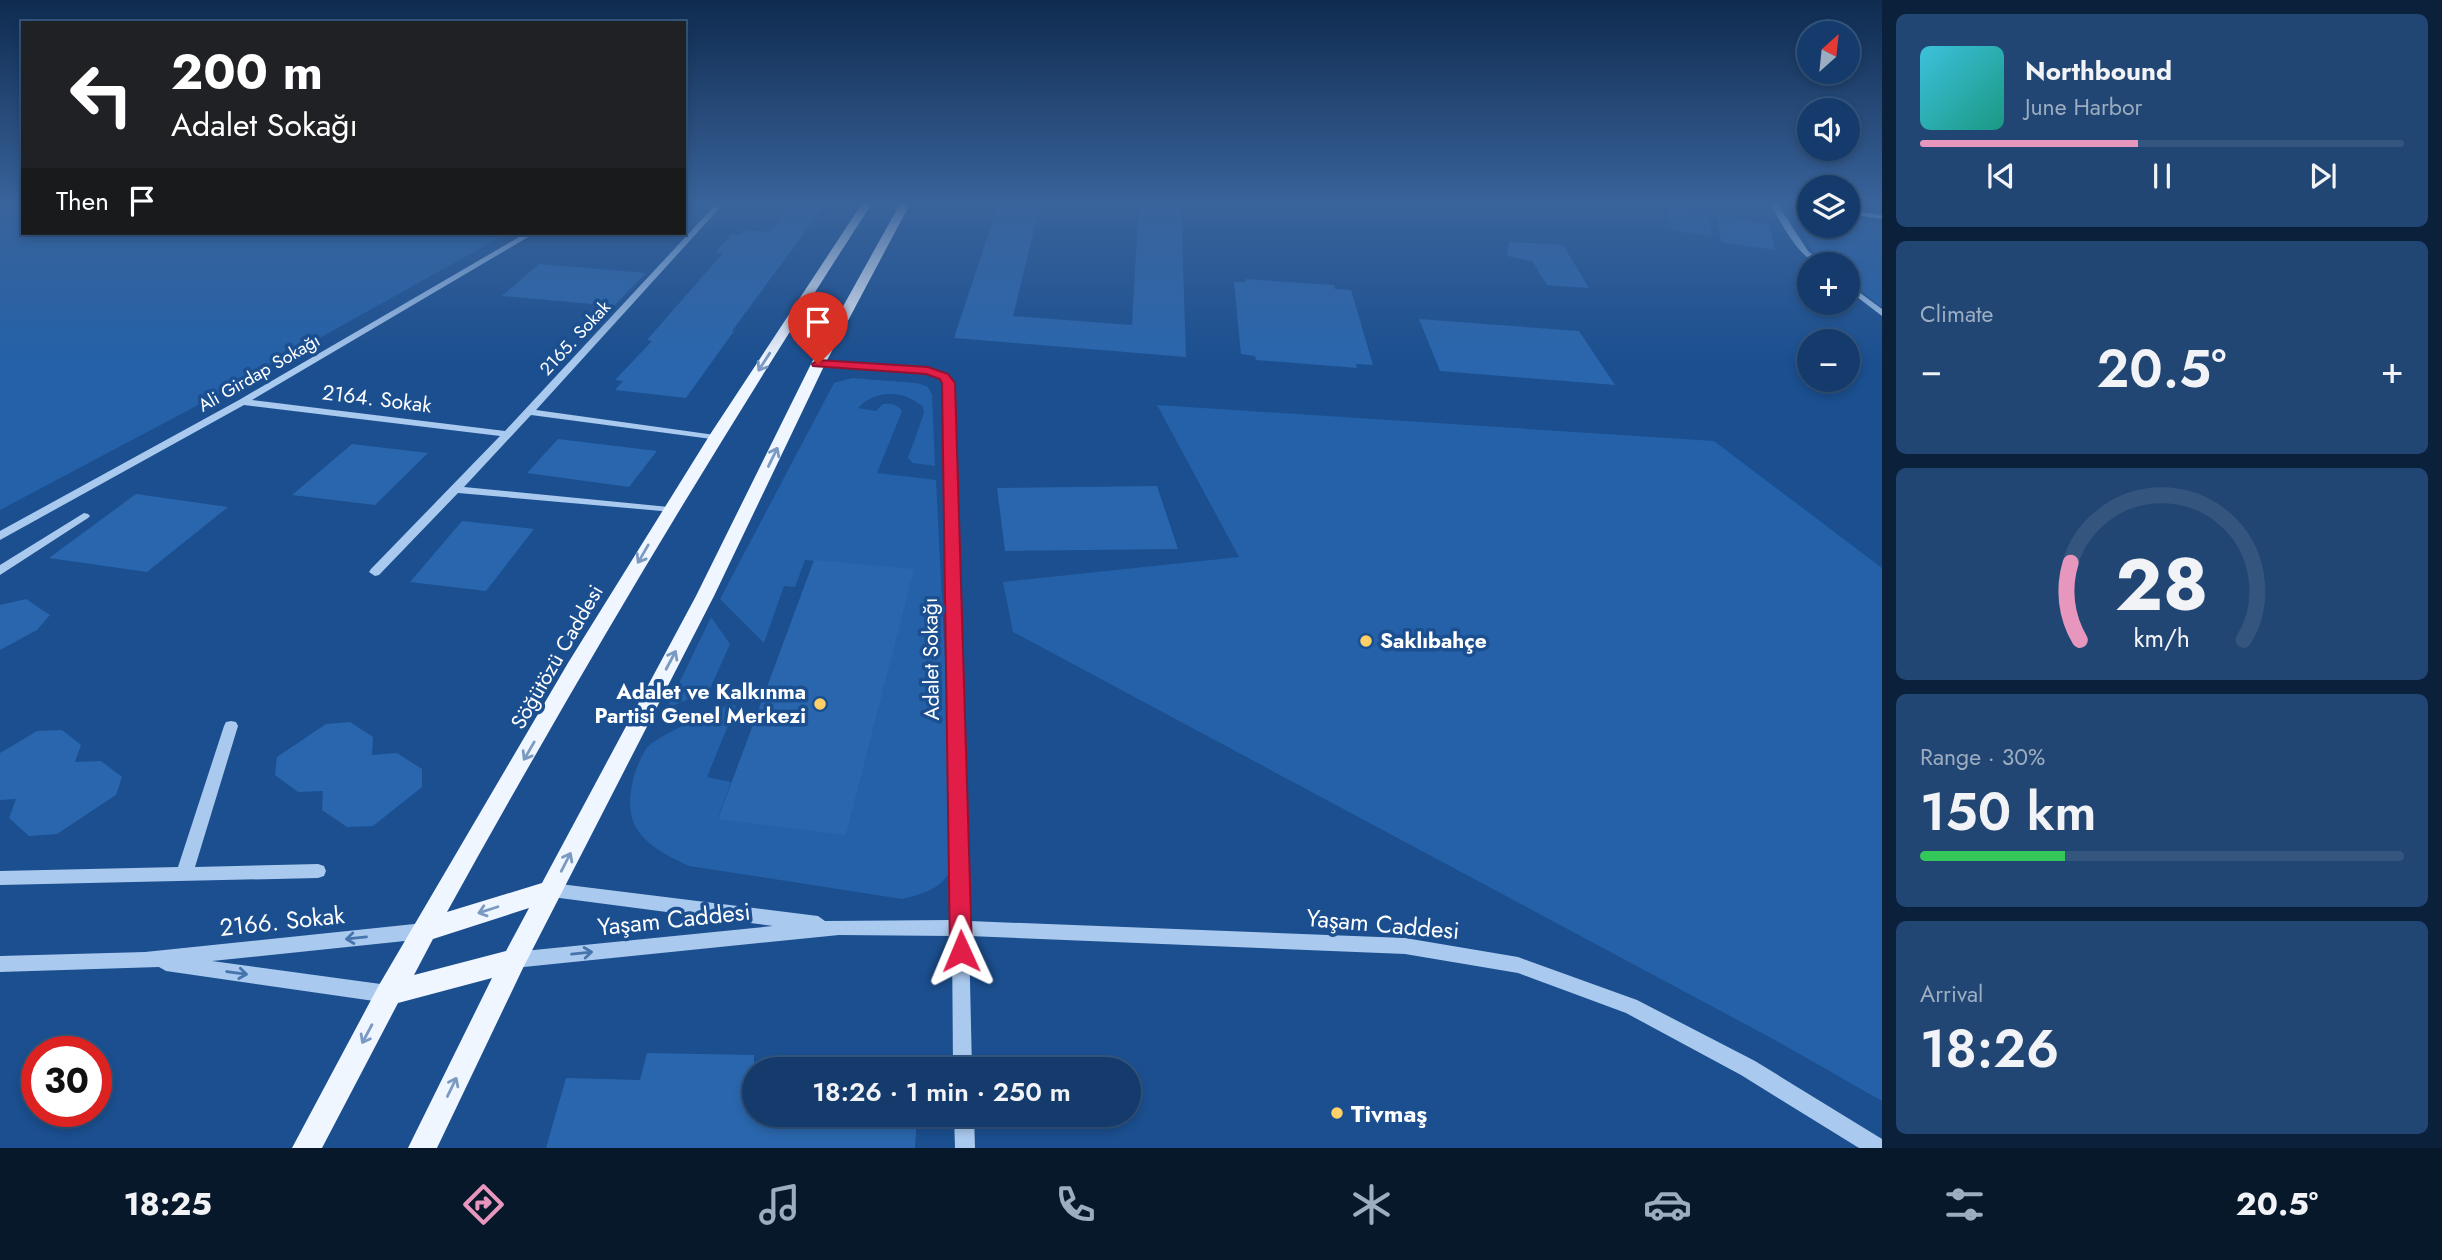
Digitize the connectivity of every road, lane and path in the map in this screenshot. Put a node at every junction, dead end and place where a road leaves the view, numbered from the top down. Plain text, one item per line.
1 (492, 256) edge
2 (673, 256) edge
3 (833, 256) edge
4 (876, 256) edge
5 (1860, 296) edge
6 (1882, 313) edge
7 (818, 364) junction
8 (242, 402) junction
9 (528, 412) junction
10 (508, 434) junction
11 (715, 438) junction
12 (455, 489) junction
13 (669, 510) junction
14 (84, 516) dead end
15 (0, 536) edge
16 (0, 571) edge
17 (375, 572) dead end
18 (231, 726) dead end
19 (318, 871) dead end
20 (184, 874) junction
21 (0, 878) edge
22 (552, 890) junction
23 (839, 927) junction
24 (960, 928) junction
25 (424, 931) junction
26 (145, 960) junction
27 (514, 960) junction
28 (0, 964) edge
29 (388, 994) junction
30 (963, 1057) edge
31 (964, 1127) edge
32 (306, 1148) edge
33 (422, 1148) edge
34 (965, 1148) edge
35 (1878, 1148) edge

1 - 8 street, Ali Girdap Sokağı
2 - 9 street, 2165. Sokak
3 -> 11 main road, Söğütözü Caddesi
4 - 7 main road
5 - 6 street
22 -> 7 main road
7 - 24 street, Adalet Sokağı
8 - 10 street, 2164. Sokak
8 - 15 street, Ali Girdap Sokağı
9 - 10 street, 2165. Sokak
9 - 11 street
10 - 12 street, 2165. Sokak
11 - 13 main road, Söğütözü Caddesi
12 - 13 street
12 - 17 street, 2165. Sokak
13 -> 25 main road, Söğütözü Caddesi
14 - 16 street
18 - 20 street
19 - 20 street
20 - 21 street
22 - 23 street, Yaşam Caddesi
22 -> 25 main road
22 - 27 main road
23 - 24 street, Yaşam Caddesi
27 -> 23 street, Yaşam Caddesi
24 - 30 street, Adalet Sokağı
24 - 35 street, Yaşam Caddesi
25 -> 26 street, 2166. Sokak
25 - 29 main road, Söğütözü Caddesi
26 - 28 street, 2166. Sokak
26 -> 29 street, 2166. Sokak
27 - 29 main road
33 -> 27 main road
29 -> 32 main road, Söğütözü Caddesi
31 - 34 street

